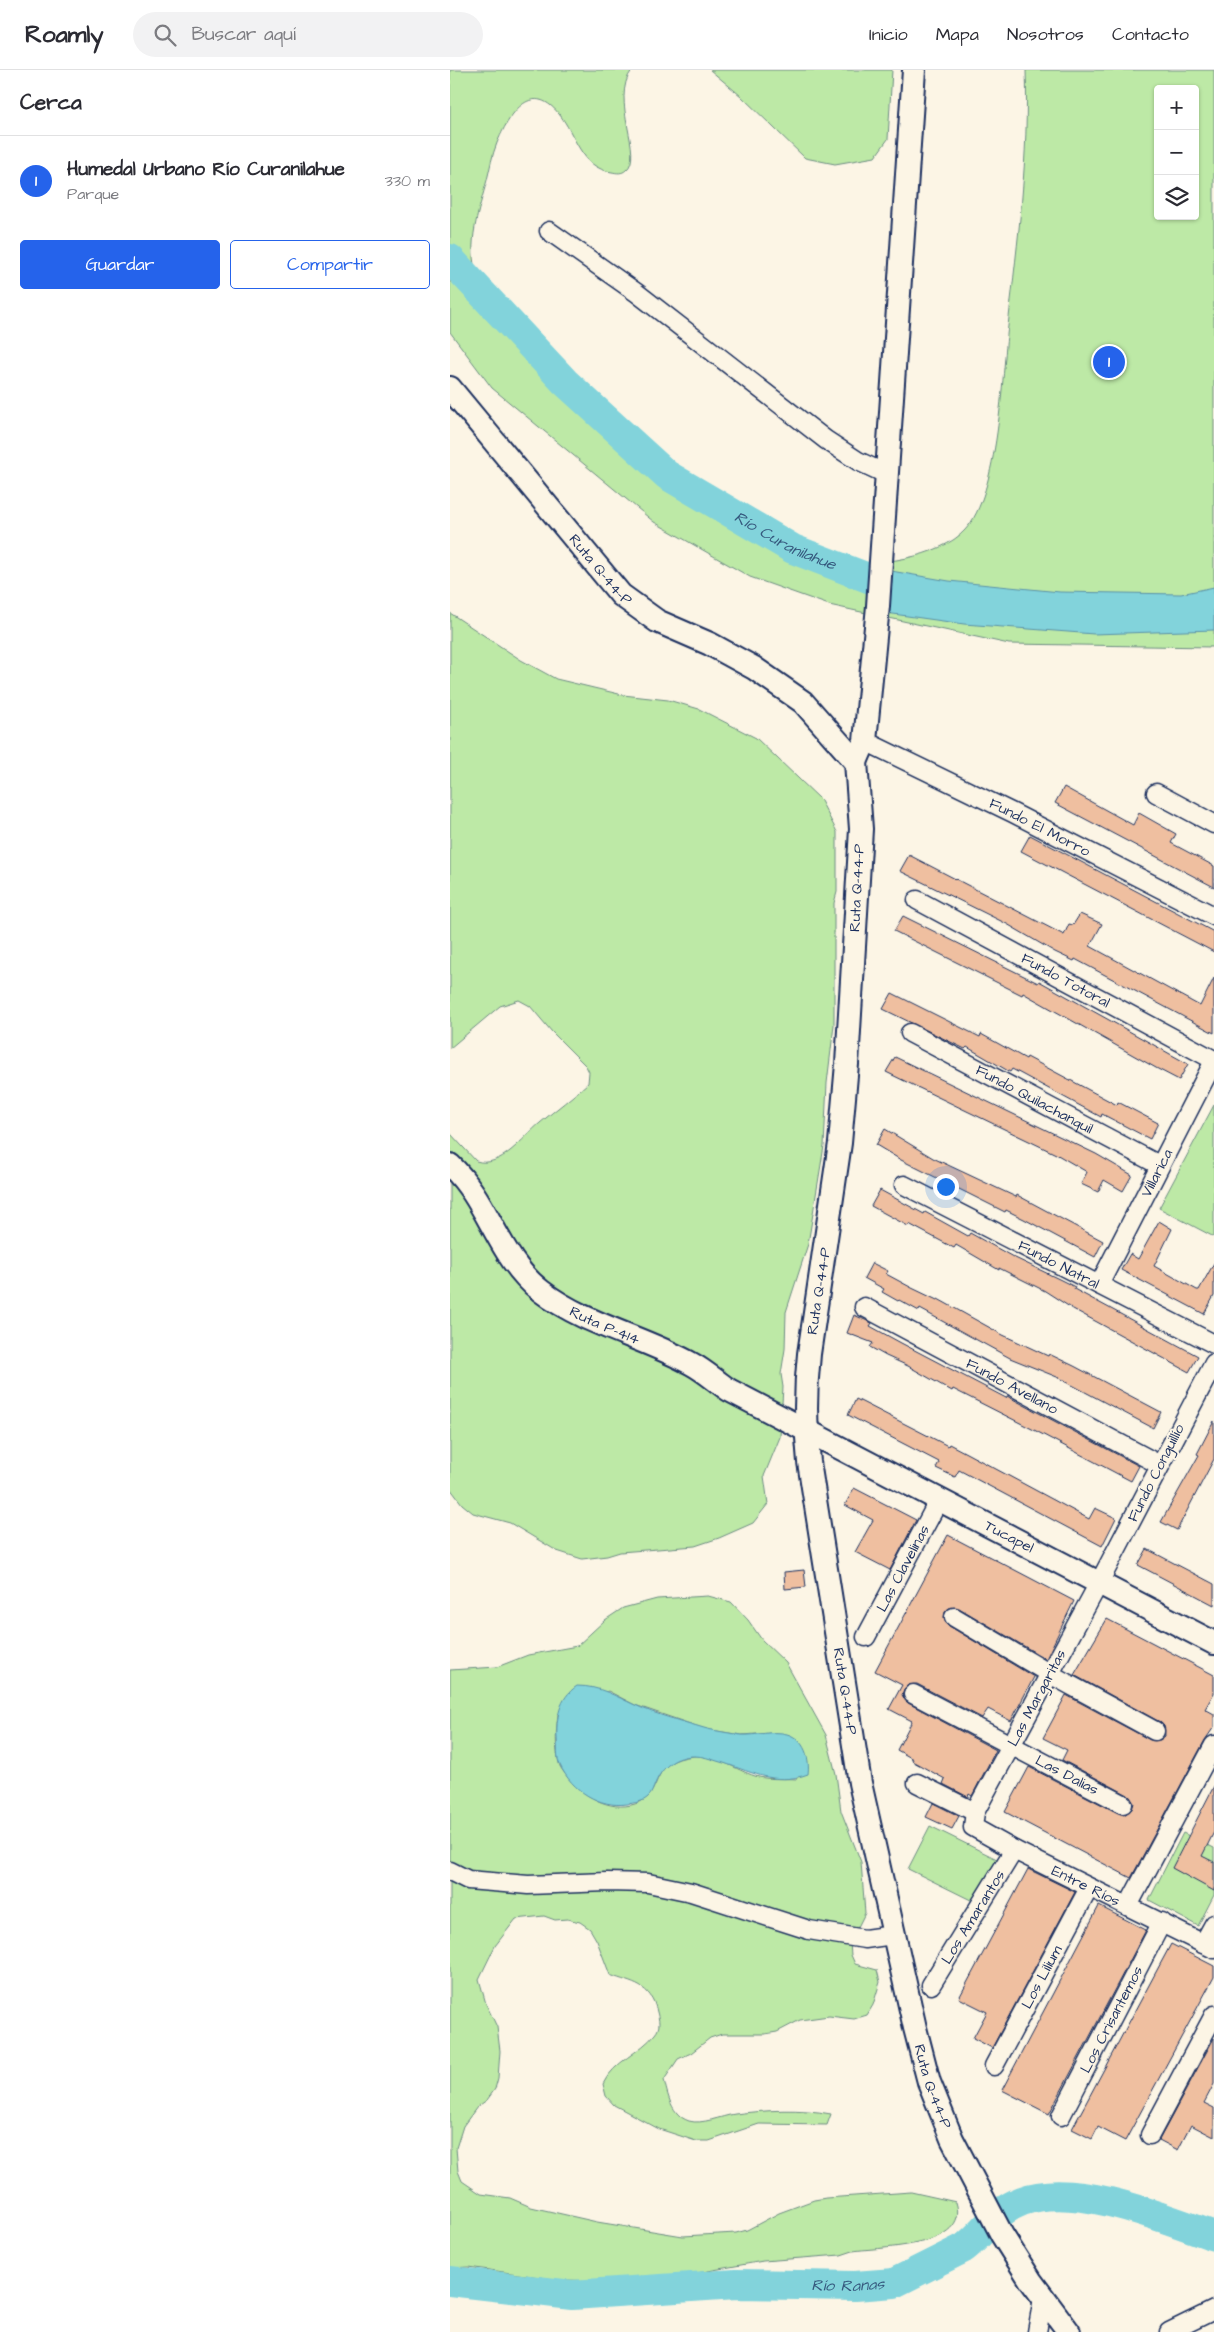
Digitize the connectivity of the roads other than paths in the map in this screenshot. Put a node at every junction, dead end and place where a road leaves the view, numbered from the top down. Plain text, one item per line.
1 (914, 70) edge
2 (549, 231) dead end
3 (450, 388) edge
4 (886, 474) junction
5 (865, 742) junction
6 (856, 762) junction
7 (1156, 793) dead end
8 (1214, 824) edge
9 (917, 900) dead end
10 (1214, 916) edge
11 (910, 1033) dead end
12 (1214, 1061) edge
13 (1159, 1164) junction
14 (450, 1166) edge
15 (904, 1185) dead end
16 (1099, 1285) junction
17 (864, 1308) dead end
18 (1214, 1344) edge
19 (1214, 1363) edge
20 (806, 1431) junction
21 (1160, 1465) junction
22 (939, 1500) junction
23 (1099, 1583) junction
24 (954, 1617) dead end
25 (866, 1636) dead end
26 (1214, 1642) edge
27 (1050, 1674) junction
28 (913, 1694) dead end
29 (1155, 1731) dead end
30 (1214, 1745) edge
31 (1011, 1746) junction
32 (917, 1782) dead end
33 (1123, 1804) dead end
34 (975, 1812) junction
35 (1014, 1850) junction
36 (450, 1871) edge
37 (1089, 1888) junction
38 (1128, 1906) junction
39 (1162, 1922) junction
40 (1214, 1924) edge
41 (893, 1935) junction
42 (1209, 1946) edge
43 (931, 1985) dead end
44 (1214, 2015) edge
45 (994, 2066) dead end
46 (1061, 2116) dead end
47 (1150, 2134) dead end
48 (1043, 2298) junction
49 (1214, 2310) edge
50 (1037, 2332) edge
51 (1069, 2332) edge
52 (1168, 2332) edge

1 - 4 street
2 - 4 street
3 - 6 street, Ruta Q-44-P
4 - 5 street
5 - 6 street
5 - 10 street, Fundo El Morro
6 - 20 street, Ruta Q-44-P
7 - 8 street
9 - 12 street, Fundo Totoral
11 - 13 street, Fundo Quilachanquil
12 - 13 street, Villarica
13 - 16 street, Villarica
14 - 20 street, Ruta P-414
15 - 16 street, Fundo Natral
16 - 18 street, Fundo Natral
17 - 21 street, Fundo Avellano
19 - 21 street, Fundo Conguillío
20 - 22 street, Tucapel
20 - 41 street, Ruta Q-44-P
21 - 23 street, Fundo Conguillío
22 - 23 street, Tucapel
22 - 25 street, Las Clavelinas
23 - 26 street, Tucapel
23 - 27 street, Las Margaritas
24 - 27 street
27 - 29 street
27 - 31 street, Las Margaritas
28 - 31 street, Las Dalias
30 - 38 street
31 - 33 street, Las Dalias
31 - 34 street, Las Margaritas
32 - 34 street
34 - 35 street, Entre Ríos
35 - 37 street, Entre Ríos
35 - 43 street, Los Amarantos
36 - 41 street
37 - 38 street, Entre Ríos
37 - 45 street, Los Lilium
38 - 39 street, Entre Ríos
39 - 42 street, Entre Ríos
39 - 46 street, Los Crisantemos
40 - 42 street
41 - 48 street, Ruta Q-44-P
44 - 47 street
48 - 50 street
48 - 51 street, Ruta Q-44-P
49 - 52 street

